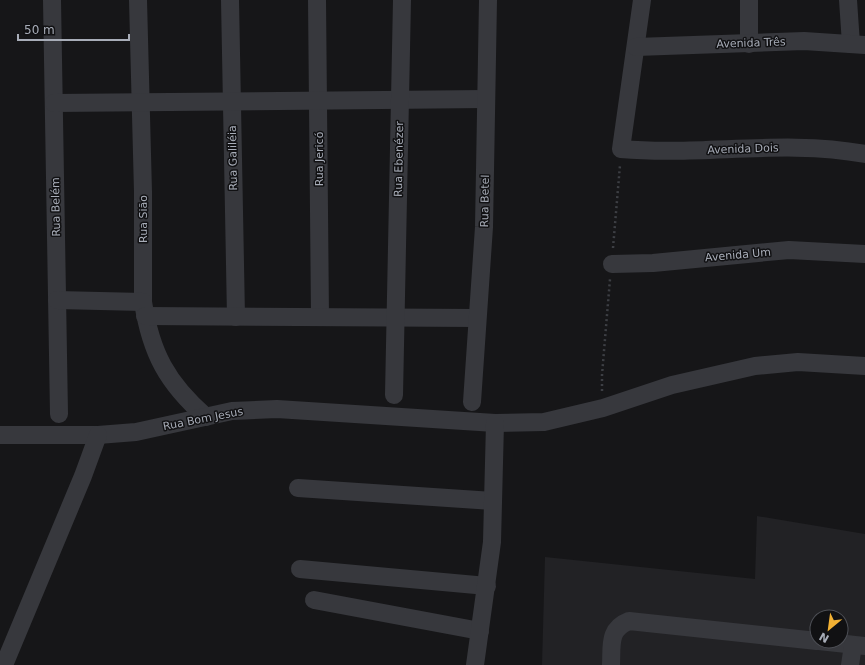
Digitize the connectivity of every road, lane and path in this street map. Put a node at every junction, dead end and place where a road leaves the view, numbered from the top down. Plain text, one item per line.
1 (52, 0) edge
2 (138, 0) edge
3 (230, 0) edge
4 (318, 0) edge
5 (402, 0) edge
6 (488, 0) edge
7 (642, 0) edge
8 (749, 0) edge
9 (848, 0) edge
10 (749, 44) junction
11 (858, 45) edge
12 (636, 47) junction
13 (486, 99) junction
14 (400, 100) junction
15 (318, 101) junction
16 (232, 102) junction
17 (54, 103) junction
18 (140, 103) junction
19 (865, 154) edge
20 (865, 254) edge
21 (612, 264) dead end
22 (57, 300) junction
23 (144, 309) junction
24 (236, 317) junction
25 (320, 317) junction
26 (396, 318) junction
27 (477, 318) junction
28 (864, 364) edge
29 (394, 395) dead end
30 (472, 402) dead end
31 (59, 414) dead end
32 (206, 417) junction
33 (495, 423) junction
34 (0, 435) edge
35 (98, 435) junction
36 (298, 488) dead end
37 (493, 501) junction
38 (300, 568) dead end
39 (487, 586) junction
40 (314, 600) dead end
41 (480, 630) junction
42 (809, 640) edge
43 (849, 644) edge
44 (859, 645) edge
45 (4, 665) edge
46 (475, 665) edge
47 (611, 665) edge
48 (850, 665) edge

1 - 17 street, Rua Belém
2 - 18 street, Rua Sião
3 - 16 street, Rua Galiléia
4 - 15 street, Rua Jericó
5 - 14 street, Rua Ebenézer
6 - 13 street, Rua Betel
7 - 12 street
8 - 10 street
9 - 11 street
10 - 11 street, Avenida Três
10 - 12 street, Avenida Três
12 - 19 street, Avenida Dois
13 - 14 street
13 - 27 street, Rua Betel
14 - 15 street
14 - 26 street, Rua Ebenézer
15 - 16 street
15 - 25 street, Rua Jericó
16 - 18 street
16 - 24 street, Rua Galiléia
17 - 18 street
17 - 22 street, Rua Belém
18 - 23 street, Rua Sião
20 - 21 street, Avenida Um
22 - 23 street
22 - 31 street, Rua Belém
23 - 24 street
23 - 32 street, Rua Sião
24 - 25 street
25 - 26 street
26 - 27 street
26 - 29 street, Rua Ebenézer
27 - 30 street, Rua Betel
28 - 33 street, Rua Bom Jesus
32 - 33 street, Rua Bom Jesus
32 - 35 street, Rua Bom Jesus
33 - 37 street
34 - 35 street, Rua Bom Jesus
35 - 45 street
36 - 37 street
37 - 39 street
38 - 39 street
39 - 41 street
40 - 41 street
41 - 46 street
42 - 47 street
43 - 44 street
44 - 48 street

